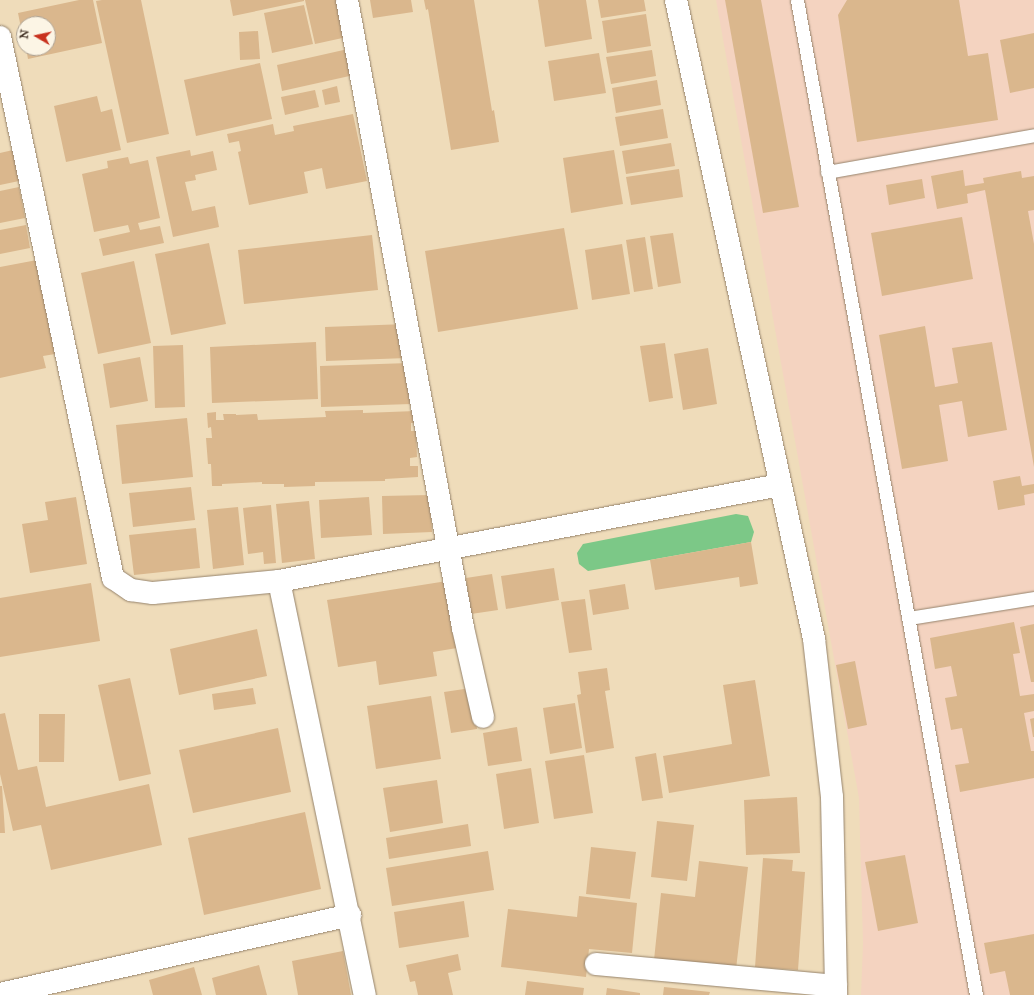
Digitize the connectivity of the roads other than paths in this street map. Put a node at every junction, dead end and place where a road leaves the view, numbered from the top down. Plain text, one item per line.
1 (347, 0) edge
2 (676, 0) edge
3 (797, 0) edge
4 (0, 37) edge
5 (1034, 135) edge
6 (827, 172) junction
7 (780, 485) junction
8 (449, 548) junction
9 (279, 581) junction
10 (1034, 598) edge
11 (908, 618) junction
12 (483, 717) dead end
13 (350, 916) junction
14 (596, 964) dead end
15 (836, 990) edge
16 (0, 994) edge
17 (365, 995) edge
18 (976, 995) edge

1 - 8 street
2 - 7 street
3 - 6 lane
4 - 9 street
5 - 6 lane
6 - 11 lane
7 - 8 street
7 - 15 street
8 - 9 street
8 - 12 street
9 - 13 street
10 - 11 lane
11 - 18 lane
13 - 16 street
13 - 17 street
14 - 15 street

